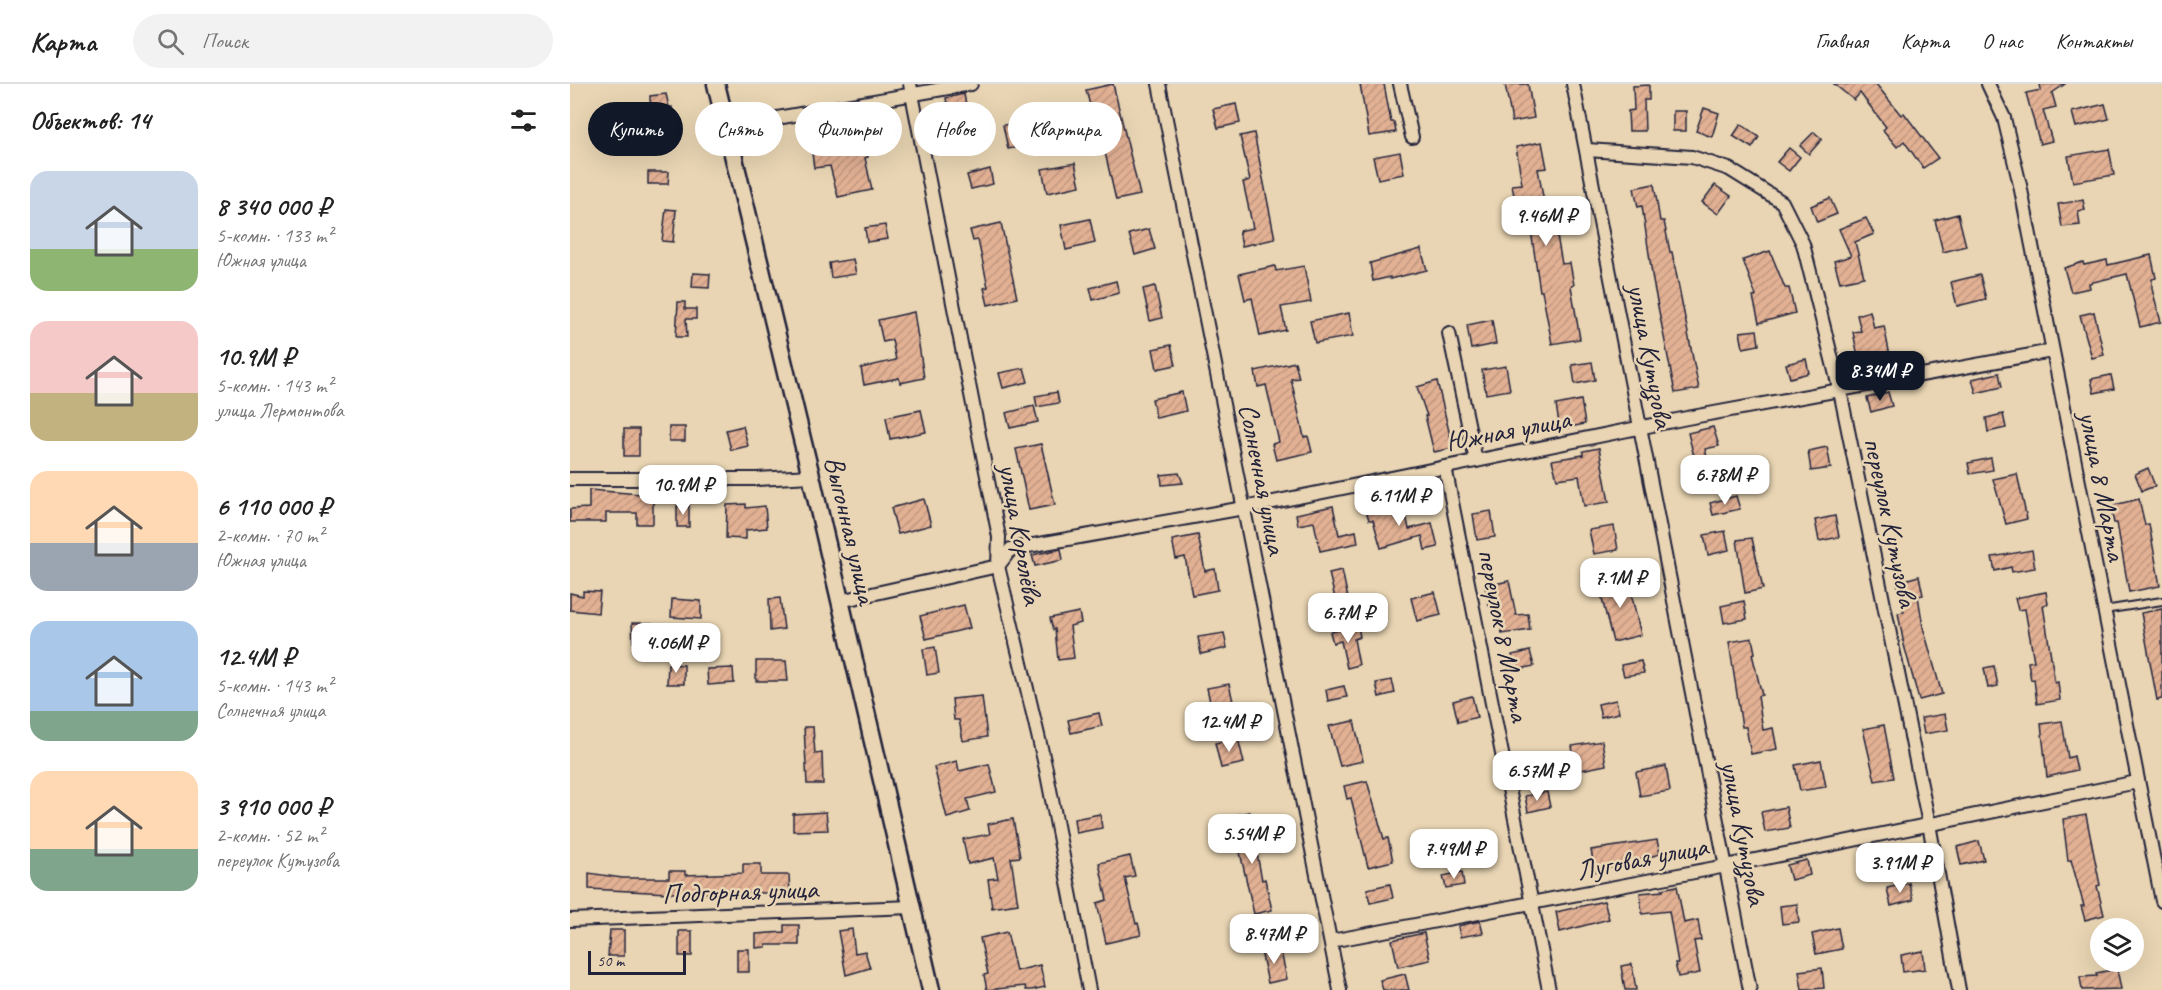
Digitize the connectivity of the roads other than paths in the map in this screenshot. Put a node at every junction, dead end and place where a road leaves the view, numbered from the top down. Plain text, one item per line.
1 (716, 84) edge
2 (971, 84) edge
3 (1159, 84) edge
4 (1401, 84) edge
5 (1573, 84) edge
6 (1988, 84) edge
7 (911, 89) edge
8 (720, 102) edge
9 (783, 115) edge
10 (1412, 136) dead end
11 (1587, 150) junction
12 (733, 156) edge
13 (1449, 333) dead end
14 (2052, 351) junction
15 (1840, 391) junction
16 (1641, 428) junction
17 (1476, 461) junction
18 (1445, 467) junction
19 (811, 476) junction
20 (570, 479) edge
21 (1244, 508) junction
22 (998, 566) junction
23 (840, 601) junction
24 (2162, 601) edge
25 (2104, 610) junction
26 (2137, 782) junction
27 (1929, 824) junction
28 (1726, 866) junction
29 (2162, 901) edge
30 (1533, 903) junction
31 (912, 907) junction
32 (570, 920) edge
33 (1331, 941) junction
34 (931, 990) edge
35 (1089, 990) edge
36 (1340, 990) edge
37 (1549, 990) edge
38 (1750, 990) edge
39 (1959, 990) edge

1 - 8 street, Выгонная улица
2 - 7 street
3 - 21 street, Солнечная улица
4 - 10 street
5 - 11 street, улица Кутузова
6 - 14 street, улица 8 Марта
7 - 9 street
7 - 22 street, улица Королёва
11 - 15 street, переулок Кутузова
11 - 16 street, улица Кутузова
12 - 19 street, Выгонная улица
13 - 17 street
14 - 15 street, Южная улица
14 - 25 street, улица 8 Марта
15 - 16 street, Южная улица
15 - 27 street, переулок Кутузова
16 - 17 street, Южная улица
16 - 28 street, улица Кутузова
17 - 18 street, Южная улица
18 - 21 street, Южная улица
18 - 30 street, переулок 8 Марта
19 - 20 street
19 - 23 street, Выгонная улица
21 - 22 street, Южная улица
21 - 33 street, Солнечная улица
22 - 23 street, Южная улица
22 - 35 street, улица Королёва
23 - 31 street, Выгонная улица
24 - 25 lane
25 - 26 street, улица 8 Марта
26 - 27 street, Луговая улица
26 - 29 street, улица 8 Марта
27 - 28 street, Луговая улица
27 - 39 street, переулок Кутузова
28 - 30 street, Луговая улица
28 - 38 street, улица Кутузова
30 - 33 street, Луговая улица
30 - 37 street, переулок 8 Марта
31 - 32 street, Подгорная улица
31 - 34 street, Выгонная улица
33 - 36 street, Солнечная улица

